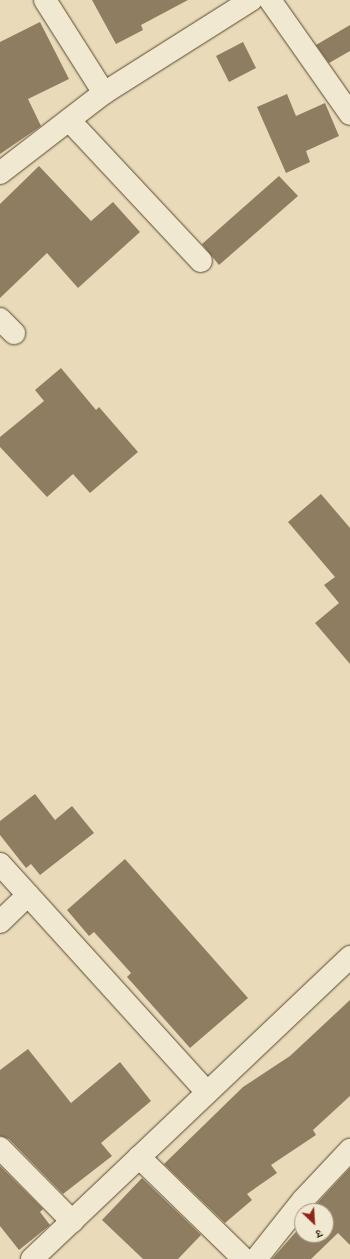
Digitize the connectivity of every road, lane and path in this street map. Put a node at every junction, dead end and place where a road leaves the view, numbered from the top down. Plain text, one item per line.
1 (45, 0) edge
2 (251, 0) edge
3 (270, 0) edge
4 (104, 93) junction
5 (350, 114) edge
6 (69, 120) junction
7 (0, 173) edge
8 (201, 261) dead end
9 (0, 864) edge
10 (28, 895) junction
11 (0, 922) edge
12 (350, 957) edge
13 (207, 1092) junction
14 (0, 1148) edge
15 (350, 1150) edge
16 (139, 1157) junction
17 (72, 1221) junction
18 (38, 1257) edge
19 (244, 1259) edge
20 (256, 1259) edge

1 - 4 street
2 - 4 street
3 - 5 street
4 - 6 street
6 - 7 street
6 - 8 street
9 - 10 street
10 - 11 street
10 - 13 street
12 - 13 street
13 - 16 street
14 - 17 street
15 - 20 street
16 - 17 street
16 - 19 street
17 - 18 street

